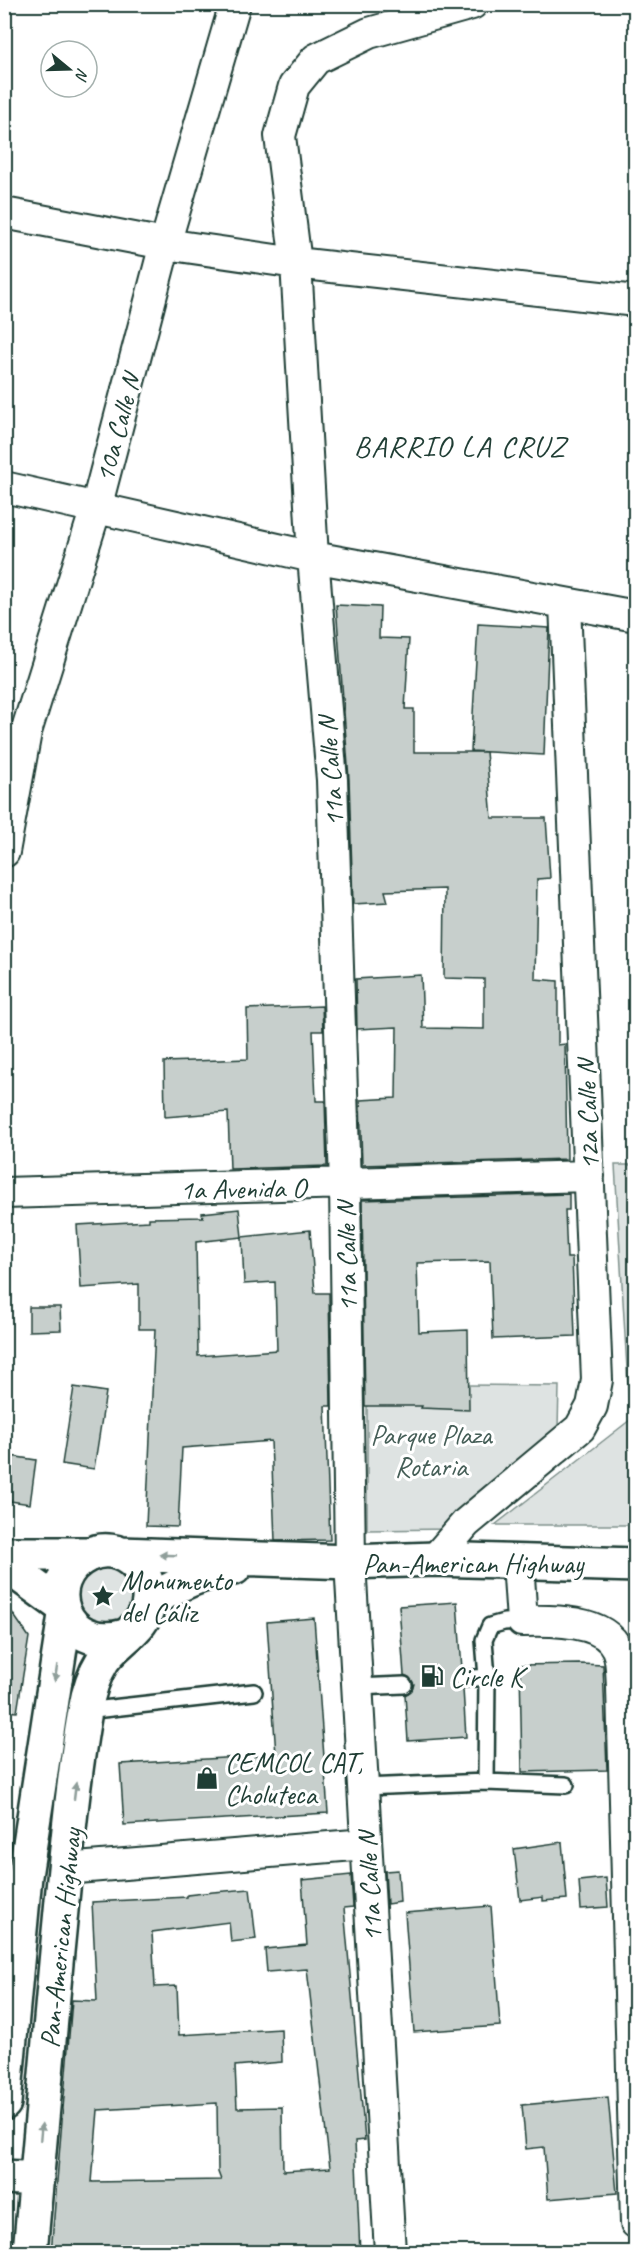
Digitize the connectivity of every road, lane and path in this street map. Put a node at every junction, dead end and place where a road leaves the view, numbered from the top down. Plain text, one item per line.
1 (236, 4) edge
2 (472, 4) edge
3 (4, 213) edge
4 (165, 244) junction
5 (296, 263) junction
6 (636, 301) edge
7 (4, 486) edge
8 (96, 508) junction
9 (313, 557) junction
10 (565, 603) junction
11 (636, 616) edge
12 (15, 732) edge
13 (4, 852) edge
14 (589, 1176) junction
15 (345, 1185) junction
16 (4, 1193) edge
17 (4, 1554) edge
18 (106, 1554) junction
19 (435, 1559) junction
20 (310, 1560) junction
21 (350, 1562) junction
22 (518, 1562) junction
23 (4, 1564) edge
24 (636, 1565) edge
25 (149, 1602) junction
26 (64, 1610) junction
27 (522, 1621) junction
28 (125, 1636) junction
29 (487, 1677) junction
30 (462, 1679) dead end
31 (404, 1684) dead end
32 (357, 1688) junction
33 (254, 1692) dead end
34 (85, 1711) junction
35 (486, 1782) junction
36 (566, 1785) dead end
37 (363, 1787) junction
38 (366, 1844) junction
39 (65, 1869) junction
40 (15, 1877) edge
41 (10, 1970) edge
42 (4, 2103) edge
43 (4, 2177) edge
44 (37, 2179) junction
45 (636, 2223) edge
46 (30, 2253) edge
47 (390, 2253) edge

1 - 4 street, 10a Calle N
2 - 5 street, 11a Calle N
3 - 4 street
4 - 5 street
4 - 8 street, 10a Calle N
5 - 6 street
5 - 9 street, 11a Calle N
7 - 8 street
8 - 9 street
8 - 12 street, 10a Calle N
9 - 10 street
9 - 15 street, 11a Calle N
10 - 11 street
10 - 14 street, 12a Calle N
12 - 13 street, 10a Calle N
14 - 15 street, 1a Avenida O
14 - 19 street, 12a Calle N
15 - 16 street, 1a Avenida O
15 - 21 street, 11a Calle N
17 - 18 main road, Pan-American Highway
20 -> 18 main road, Pan-American Highway
18 - 25 main road
18 - 26 main road
19 - 21 main road, Pan-American Highway
19 - 22 main road, Pan-American Highway
20 - 21 main road, Pan-American Highway
20 - 25 main road, Pan-American Highway
21 - 32 street, 11a Calle N
22 - 24 main road, Pan-American Highway
22 - 27 street
23 - 26 main road
25 - 28 main road
26 - 28 main road
26 -> 40 main road, Pan-American Highway
27 - 29 lane
27 - 45 street
28 - 34 main road, Pan-American Highway
29 - 30 lane
29 - 35 lane
31 - 32 lane
32 - 37 street, 11a Calle N
33 - 34 lane
39 -> 34 main road, Pan-American Highway
35 - 36 lane
35 - 37 lane
37 - 38 street, 11a Calle N
38 - 39 street
38 - 47 street, 11a Calle N
44 -> 39 main road, Pan-American Highway
40 - 41 main road, Pan-American Highway
41 - 42 main road, Pan-American Highway
43 - 44 main road
44 - 46 main road, Pan-American Highway

